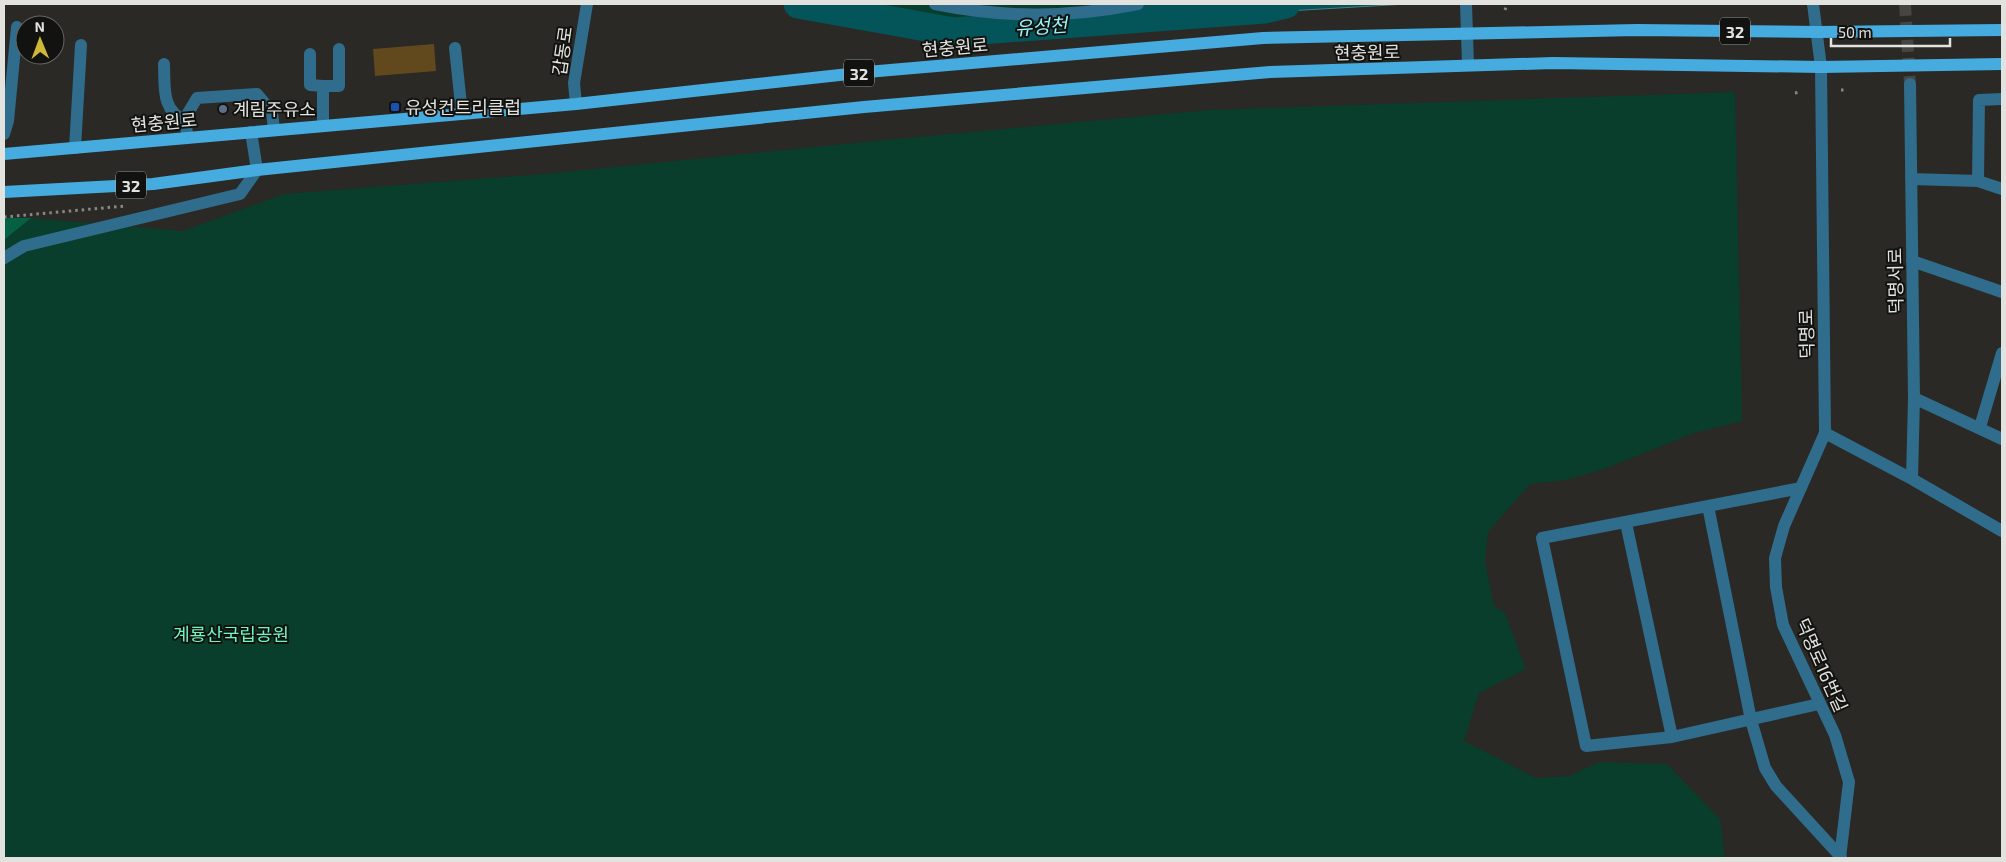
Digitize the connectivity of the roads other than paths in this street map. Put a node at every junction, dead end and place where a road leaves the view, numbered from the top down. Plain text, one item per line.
1 (586, 4) edge
2 (935, 4) edge
3 (1138, 4) edge
4 (1466, 4) edge
5 (1813, 4) edge
6 (2002, 30) edge
7 (1468, 32) junction
8 (1818, 32) junction
9 (81, 45) dead end
10 (15, 48) edge
11 (455, 48) dead end
12 (339, 49) dead end
13 (310, 54) dead end
14 (164, 64) dead end
15 (2002, 64) edge
16 (1468, 65) junction
17 (1821, 67) junction
18 (1910, 84) tunnel mouth
19 (323, 86) junction
20 (2002, 99) edge
21 (576, 104) junction
22 (462, 114) junction
23 (186, 122) junction
24 (323, 126) junction
25 (274, 130) junction
26 (251, 132) junction
27 (4, 134) edge
28 (187, 138) junction
29 (75, 148) junction
30 (4, 154) edge
31 (257, 170) junction
32 (1911, 179) junction
33 (1978, 181) junction
34 (2002, 189) edge
35 (4, 192) edge
36 (4, 258) edge
37 (1912, 261) junction
38 (2002, 292) edge
39 (2002, 353) edge
40 (1914, 398) junction
41 (1980, 427) junction
42 (1825, 433) junction
43 (2002, 439) edge
44 (1912, 479) junction
45 (1801, 488) junction
46 (1708, 506) junction
47 (1626, 523) junction
48 (2002, 531) edge
49 (1819, 704) junction
50 (1751, 720) junction
51 (1672, 737) junction
52 (1840, 858) edge

1 - 21 street, 갑동로
2 - 3 street
4 - 7 street
5 - 8 street, 덕명로
6 - 8 main road, 현충원로 / 32
7 - 8 main road, 현충원로 / 32
7 - 16 street
7 - 21 main road, 현충원로 / 32
8 - 17 street, 덕명로
9 - 29 street
10 - 27 street
11 - 22 street
12 - 19 street
13 - 19 street
14 - 23 street
15 - 17 main road, 현충원로 / 32
16 - 17 main road, 현충원로 / 32
16 - 31 main road, 현충원로 / 32
17 - 42 street, 덕명로
18 - 32 street, 덕명서로
19 - 24 street
20 - 33 street
21 - 22 main road, 현충원로 / 32
22 - 24 main road, 현충원로 / 32
23 - 25 street
23 - 28 street
24 - 25 main road, 현충원로 / 32
25 - 26 main road, 현충원로 / 32
26 - 28 main road, 현충원로 / 32
26 - 31 street
28 - 29 main road, 현충원로 / 32
29 - 30 main road, 현충원로 / 32
31 - 35 main road, 현충원로 / 32
31 - 36 street
32 - 33 street
32 - 37 street, 덕명서로
33 - 34 street
37 - 38 street
37 - 40 street, 덕명서로
39 - 41 street
40 - 41 street
40 - 44 street, 덕명서로
41 - 43 street
42 - 44 street
42 - 45 street, 덕명로16번길
44 - 48 street
45 - 46 street
45 - 49 street, 덕명로16번길
46 - 47 street
46 - 50 street
47 - 51 street
47 - 51 street
49 - 50 street
49 - 52 street, 덕명로16번길
50 - 51 street
50 - 52 street

